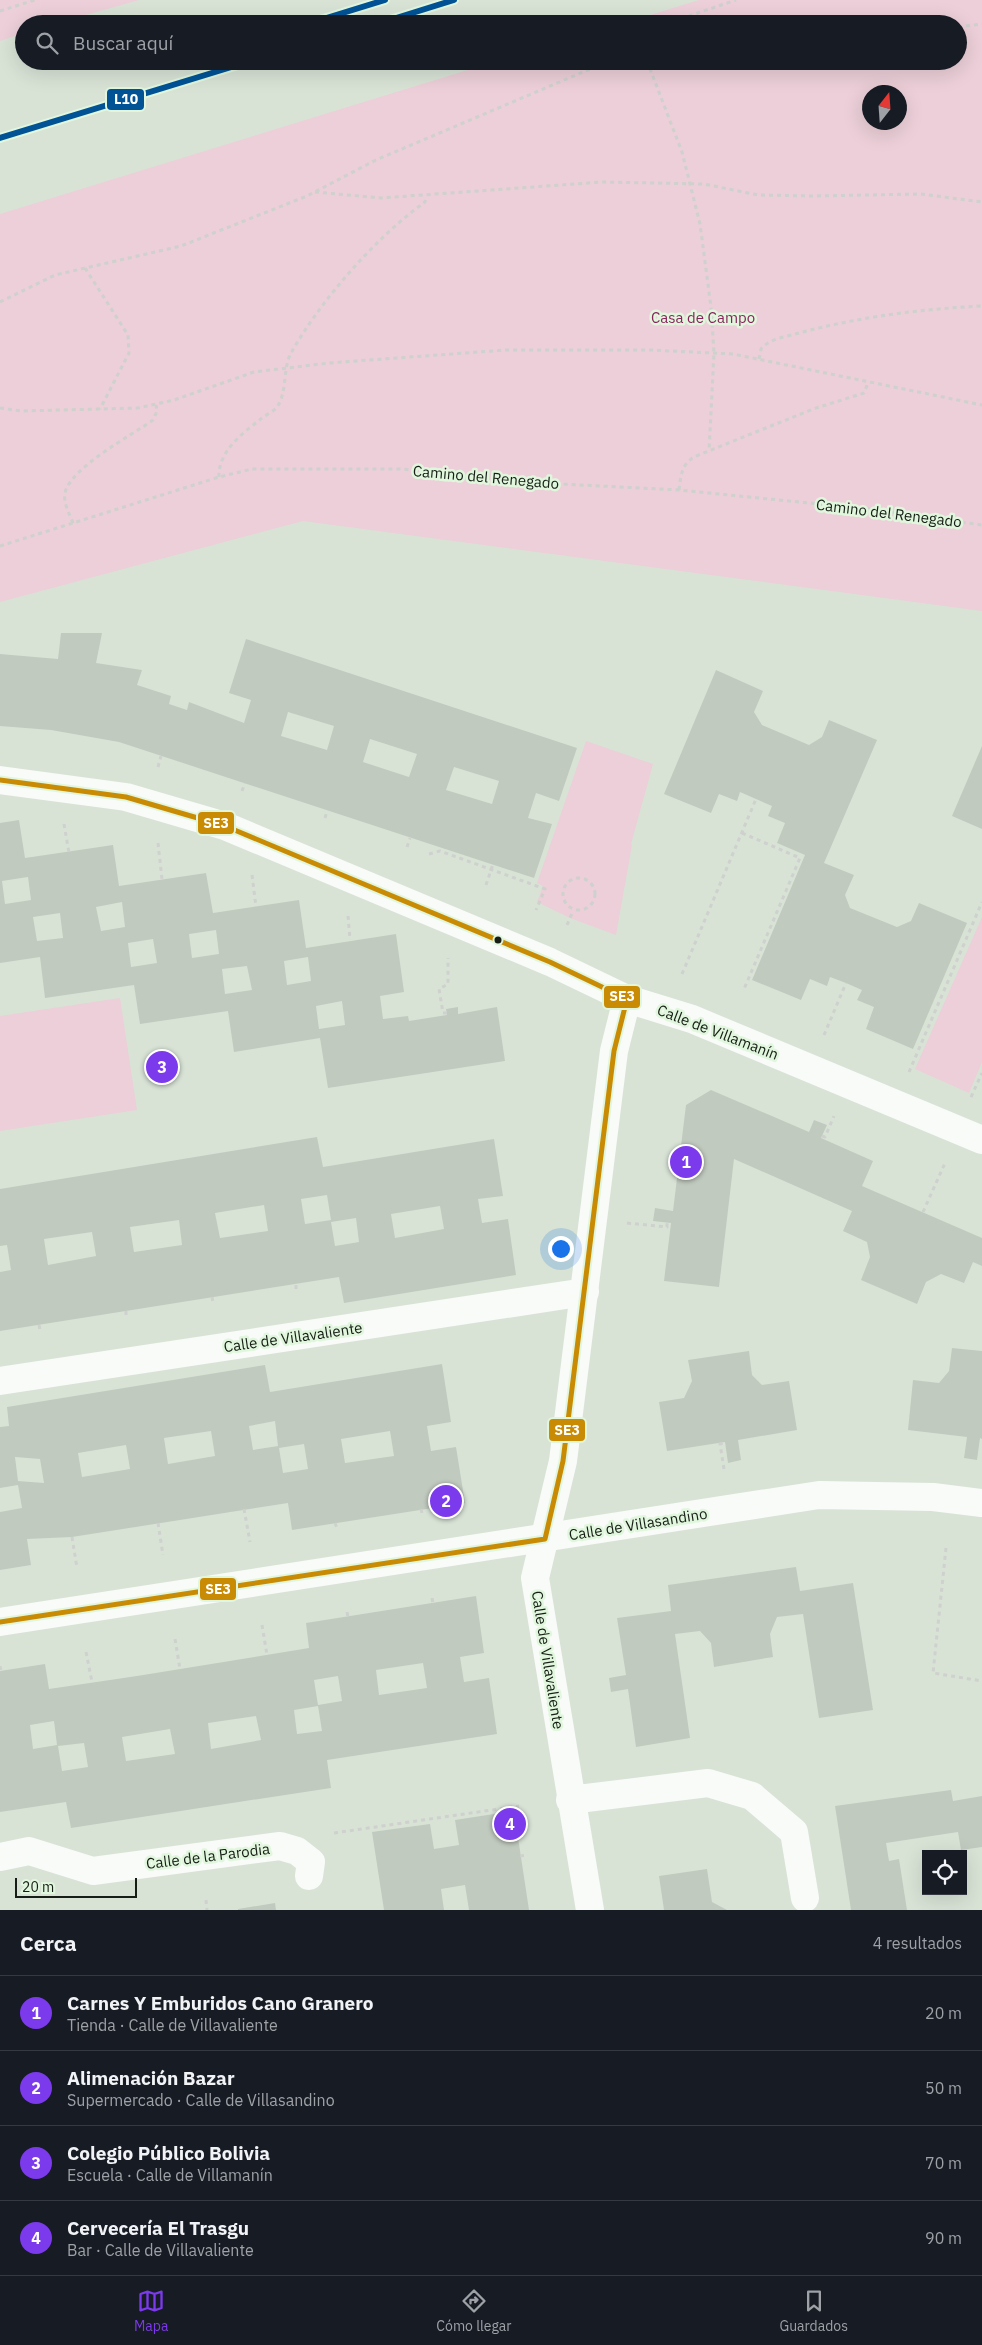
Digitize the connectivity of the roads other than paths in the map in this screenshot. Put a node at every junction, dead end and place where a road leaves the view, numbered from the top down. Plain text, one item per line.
1 (0, 780) edge
2 (627, 999) junction
3 (982, 1140) edge
4 (585, 1292) junction
5 (0, 1381) edge
6 (982, 1503) edge
7 (545, 1539) junction
8 (0, 1622) edge
9 (570, 1800) junction
10 (0, 1857) edge
11 (309, 1876) dead end
12 (804, 1898) dead end
13 (590, 1910) edge

1 - 2 street, Calle de Villamanín
2 - 3 street, Calle de Villamanín
2 - 4 street, Calle de Villavaliente
4 - 5 street, Calle de Villavaliente
4 - 7 street, Calle de Villavaliente
6 - 7 street, Calle de Villasandino
7 - 8 street, Calle de Villasandino
7 - 9 street, Calle de Villavaliente
9 - 12 street
9 - 13 street, Calle de Villavaliente
10 - 11 street, Calle de la Parodia

